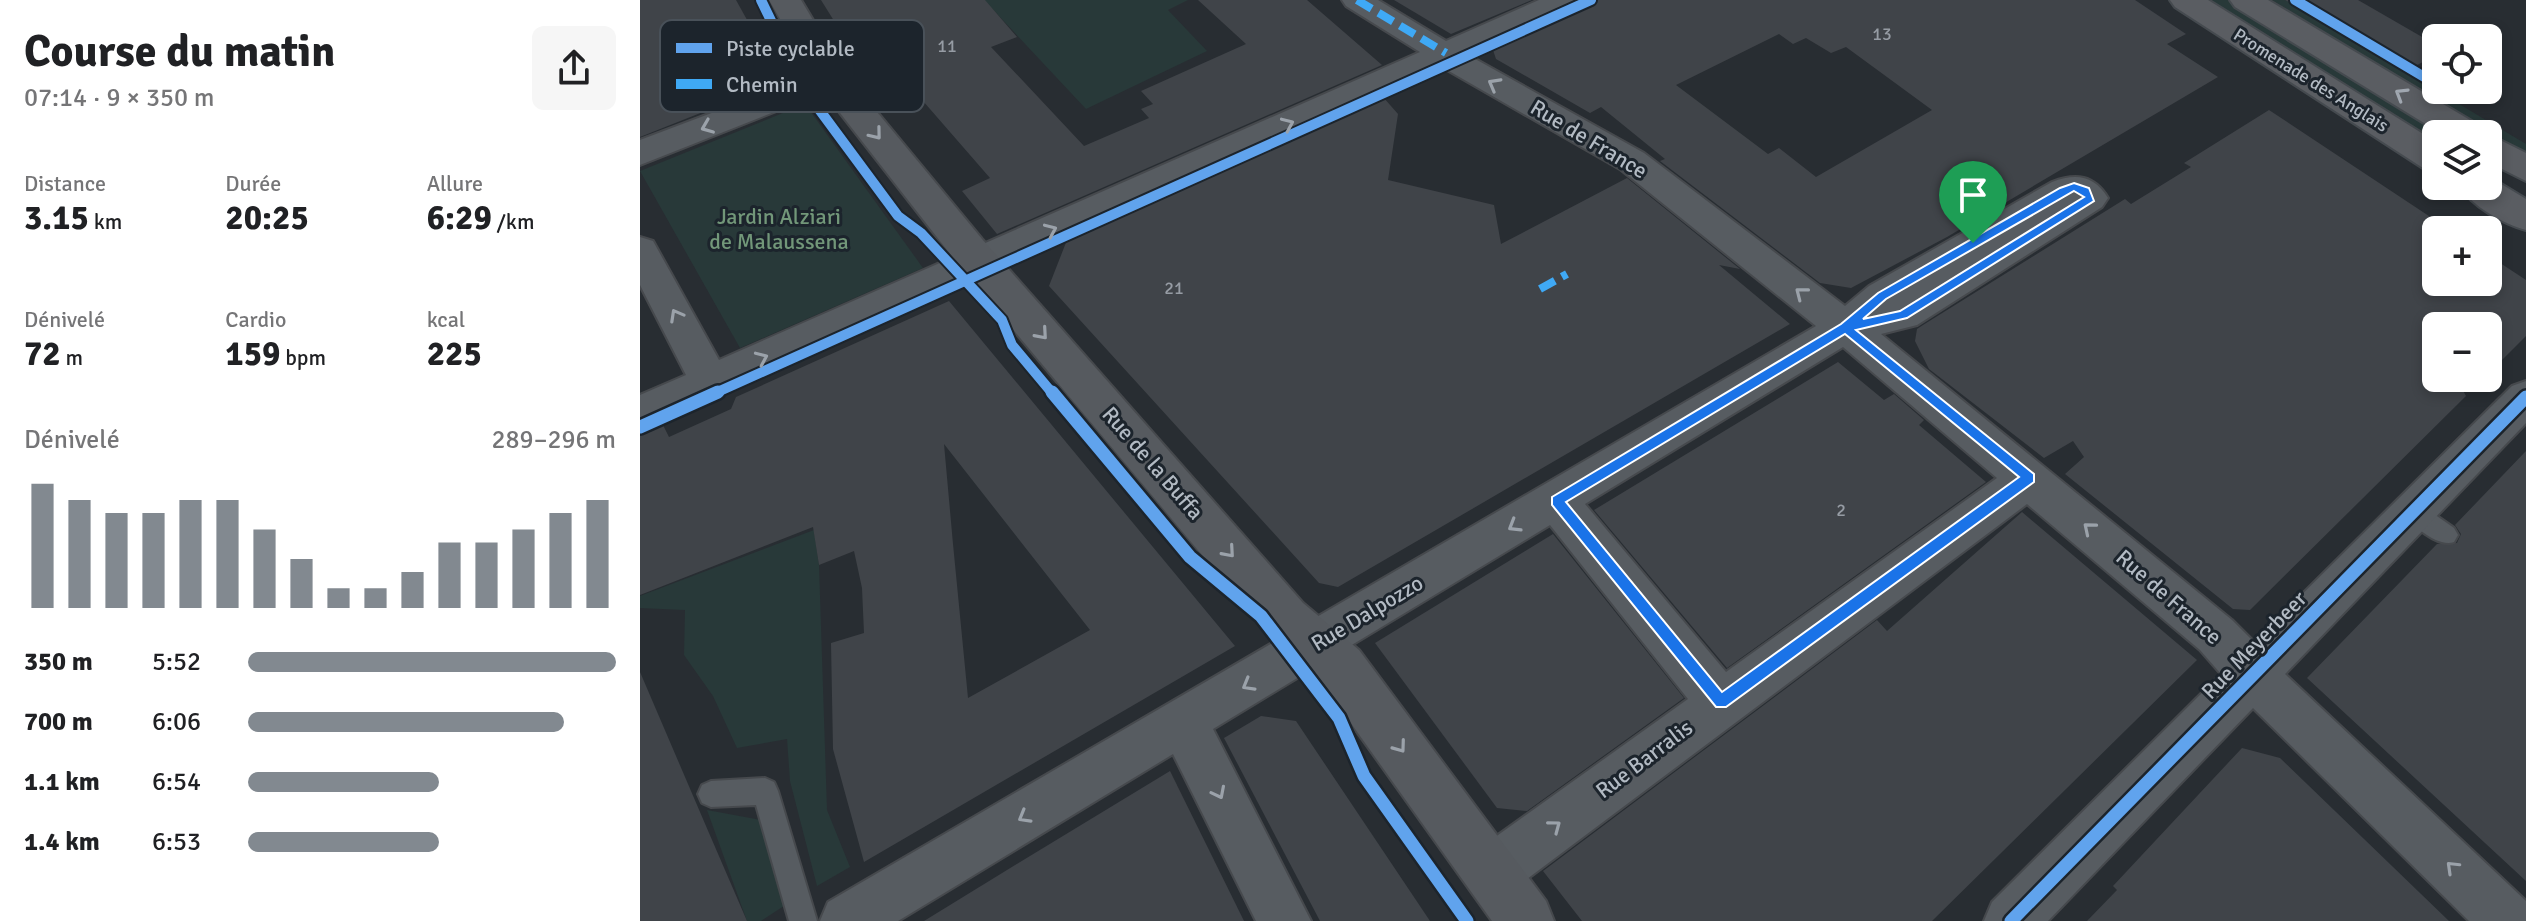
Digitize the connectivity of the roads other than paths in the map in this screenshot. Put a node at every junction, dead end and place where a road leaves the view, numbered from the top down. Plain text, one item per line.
1 (785, 0) edge
2 (1357, 0) edge
3 (1564, 0) edge
4 (2186, 0) edge
5 (2246, 0) edge
6 (797, 20) edge
7 (1446, 53) junction
8 (744, 112) edge
9 (859, 112) edge
10 (2445, 120) edge
11 (2422, 150) edge
12 (640, 153) edge
13 (2502, 154) edge
14 (2526, 169) edge
15 (2500, 200) edge
16 (2526, 217) edge
17 (640, 250) edge
18 (980, 262) junction
19 (1845, 327) junction
20 (710, 382) junction
21 (2526, 397) edge
22 (640, 413) edge
23 (2029, 478) junction
24 (1557, 501) junction
25 (1314, 643) junction
26 (2251, 673) junction
27 (1721, 702) junction
28 (1184, 723) junction
29 (711, 794) dead end
30 (1492, 872) junction
31 (803, 921) edge
32 (847, 921) edge
33 (1284, 921) edge
34 (1526, 921) edge
35 (2011, 921) edge
36 (2508, 921) edge

1 - 6 street, Rue de la Buffa
2 - 7 street, Rue de France
3 - 7 street
4 - 11 main road, Promenade des Anglais
10 -> 5 main road, Promenade des Anglais
18 -> 7 street
19 -> 7 street, Rue de France
8 -> 12 street
9 -> 18 street, Rue de la Buffa
13 - 14 main road
15 - 16 main road
20 -> 17 street
20 -> 18 street
18 -> 25 street, Rue de la Buffa
19 - 19 street
19 - 23 street, Rue de France
19 - 24 street, Rue Dalpozzo
20 - 22 street
21 - 26 street, Rue Meyerbeer
26 -> 23 street, Rue de France
23 - 27 street, Rue Barralis
24 -> 25 street, Rue Dalpozzo
24 - 27 street
25 -> 28 street, Rue Dalpozzo
25 -> 30 street, Rue de la Buffa
26 - 35 street, Rue Meyerbeer
36 -> 26 street, Rue de France
30 -> 27 street, Rue Barralis
28 -> 32 street, Rue Dalpozzo
28 -> 33 street
29 - 31 lane
30 - 34 street, Rue de la Buffa

